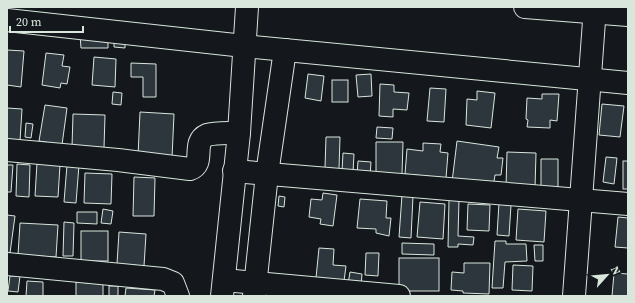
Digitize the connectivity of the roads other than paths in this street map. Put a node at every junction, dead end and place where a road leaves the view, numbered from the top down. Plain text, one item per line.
1 (247, 7) edge
2 (525, 7) edge
3 (595, 10) edge
4 (628, 15) edge
5 (7, 20) edge
6 (244, 46) junction
7 (285, 50) junction
8 (589, 79) junction
9 (628, 83) edge
10 (239, 133) junction
11 (7, 150) edge
12 (234, 171) junction
13 (267, 174) junction
14 (581, 201) junction
15 (628, 204) edge
16 (7, 264) edge
17 (223, 288) edge
18 (254, 290) edge
19 (178, 296) edge
20 (399, 296) edge
21 (574, 296) edge

1 - 6 street
2 - 3 street
3 - 4 street
3 - 8 street
5 - 6 street
6 - 7 street
6 - 10 street
7 - 8 street
7 - 13 street
8 - 9 street
8 - 14 street
10 - 11 street
10 - 12 street
12 - 13 street
12 - 17 street
13 - 14 street
13 - 18 street
14 - 15 street
14 - 21 street
16 - 19 street
17 - 18 street
18 - 20 street

